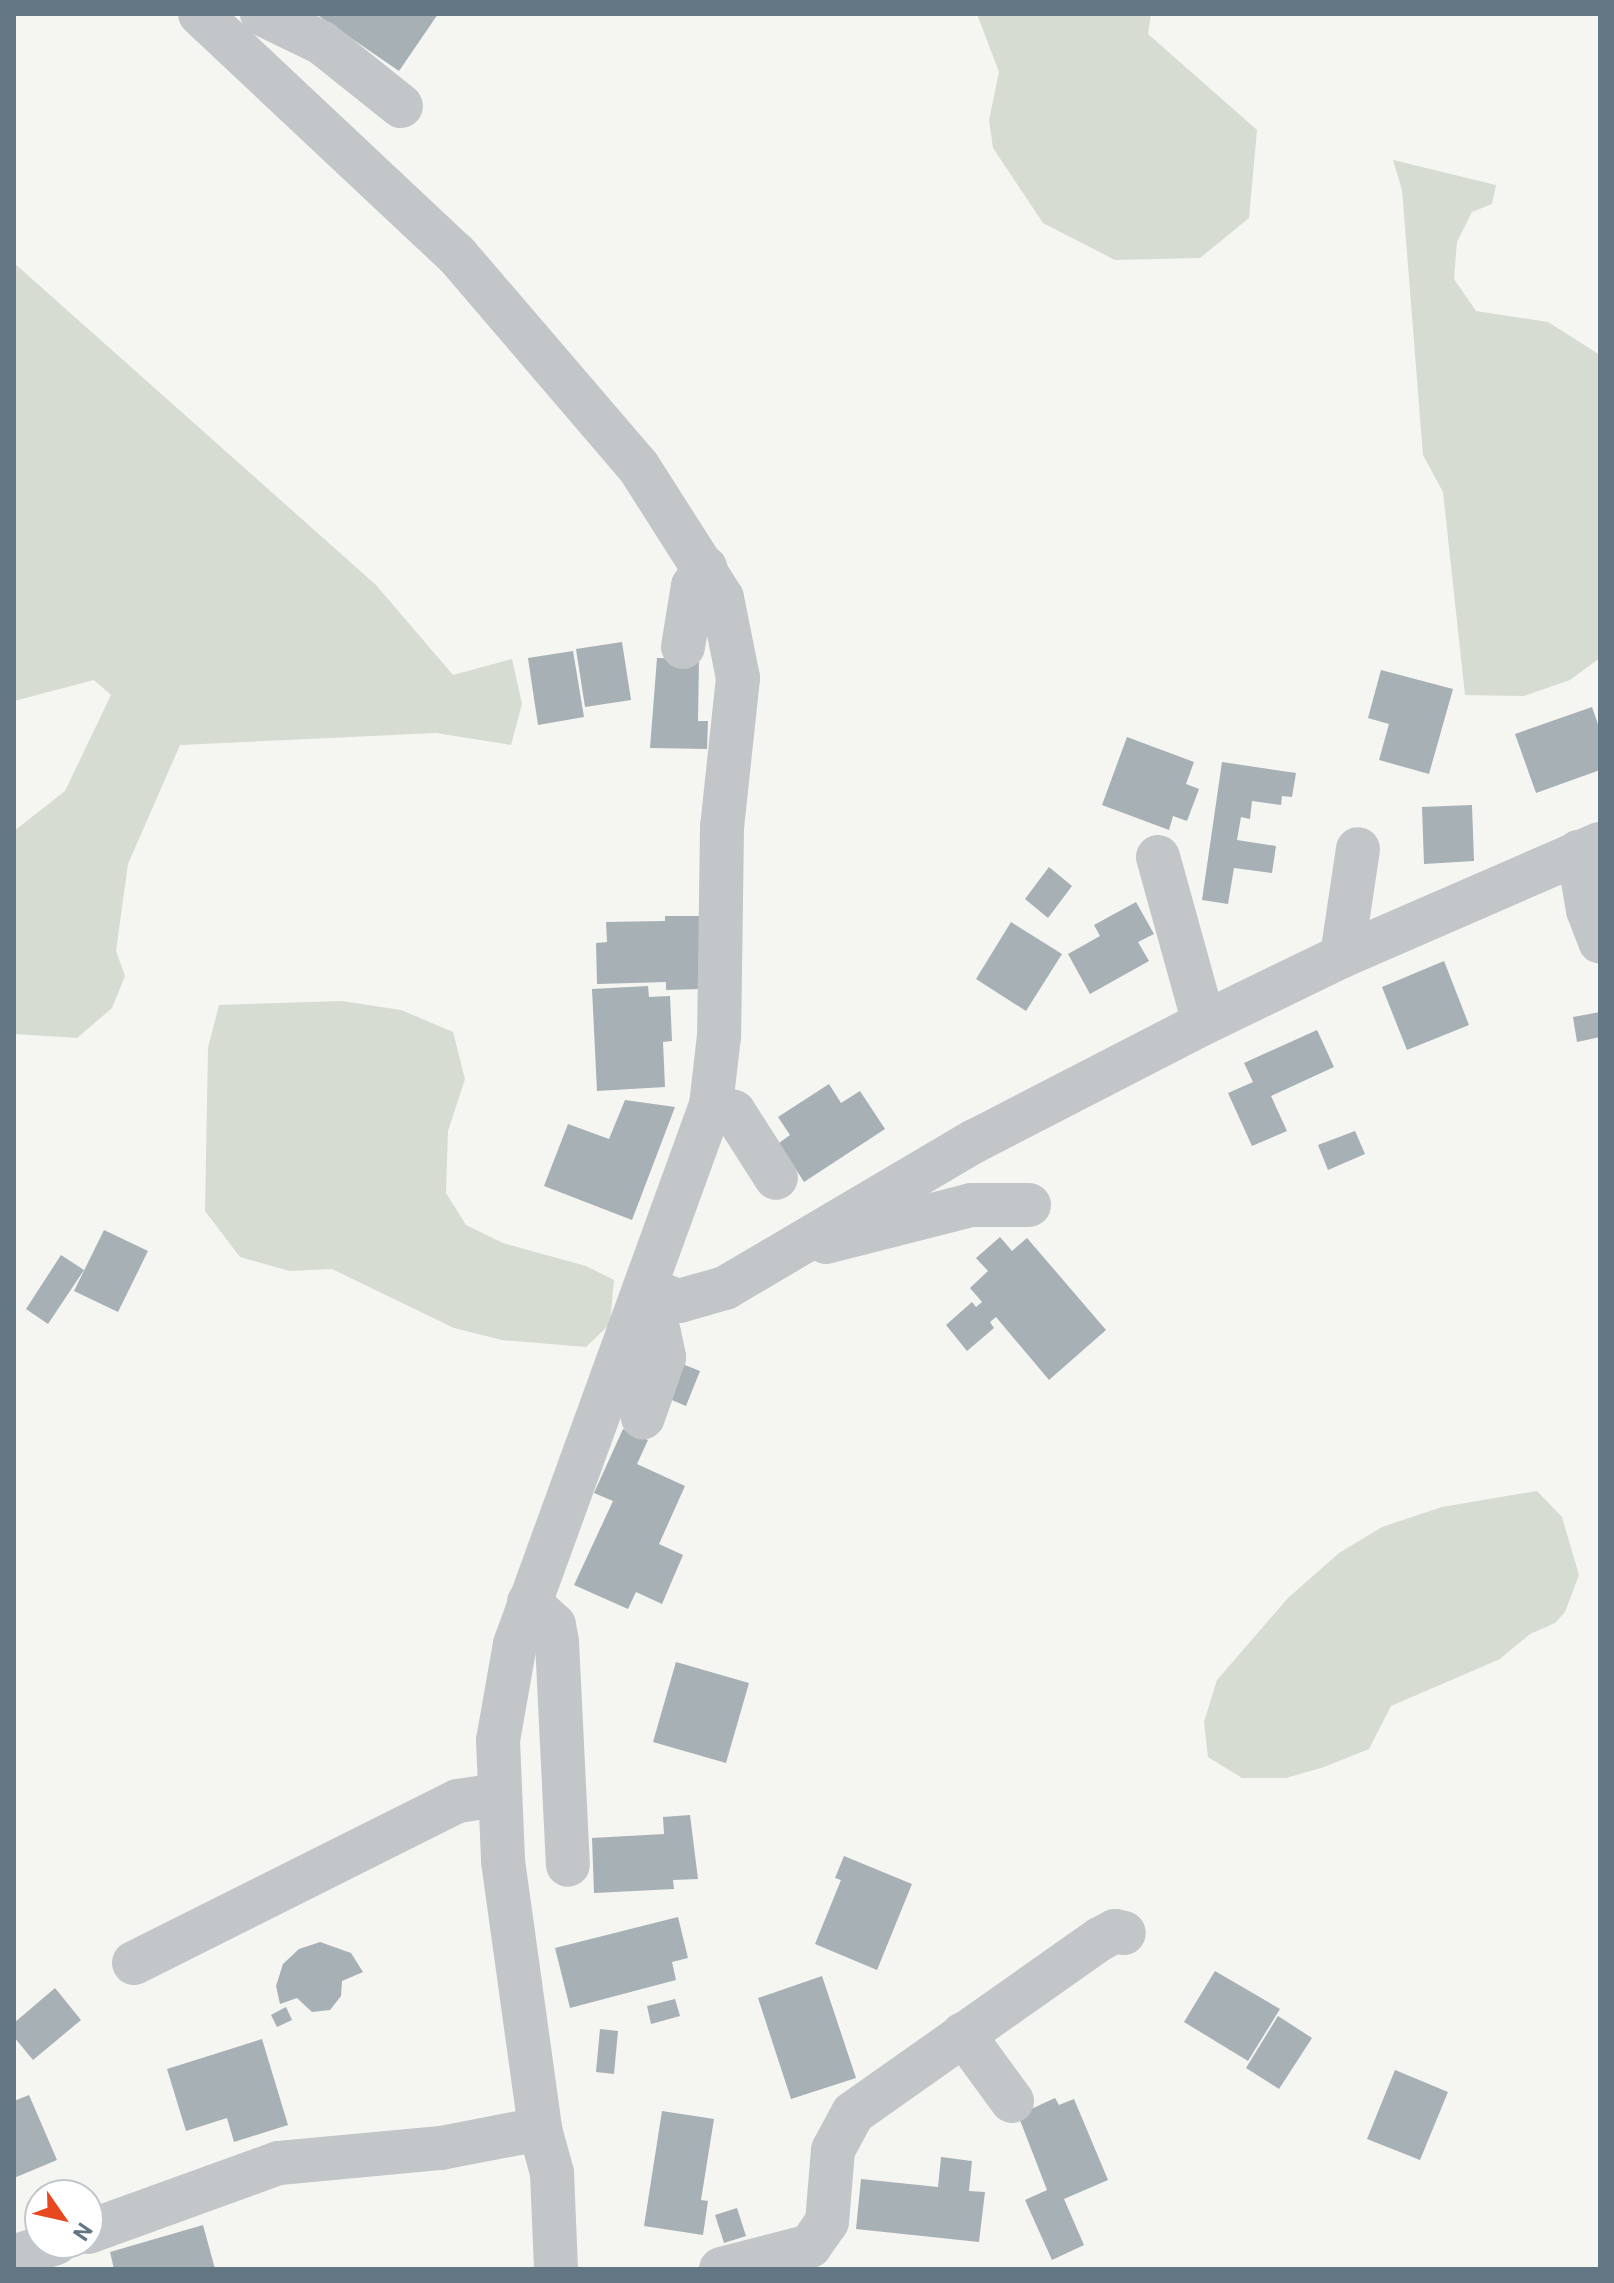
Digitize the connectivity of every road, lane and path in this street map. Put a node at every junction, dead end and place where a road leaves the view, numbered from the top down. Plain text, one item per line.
1 (200, 14) edge
2 (262, 14) edge
3 (401, 106) dead end
4 (705, 568) junction
5 (683, 647) dead end
6 (1589, 848) edge
7 (1358, 849) dead end
8 (1158, 857) dead end
9 (1600, 942) edge
10 (1342, 956) junction
11 (1396, 965) dead end
12 (1301, 976) junction
13 (1204, 1023) junction
14 (711, 1105) junction
15 (776, 1178) dead end
16 (1029, 1205) dead end
17 (808, 1239) junction
18 (644, 1297) junction
19 (643, 1417) dead end
20 (529, 1602) junction
21 (498, 1795) junction
22 (568, 1865) dead end
23 (1124, 1933) dead end
24 (134, 1963) dead end
25 (963, 2034) junction
26 (1012, 2101) dead end
27 (540, 2129) junction
28 (104, 2226) edge
29 (556, 2269) edge
30 (721, 2269) edge

1 - 4 street
2 - 3 street
4 - 5 street
4 - 14 street
6 - 9 street
6 - 10 street
7 - 10 street
8 - 13 street
10 - 12 street
11 - 12 street
12 - 13 street
13 - 17 street
14 - 15 street
14 - 18 street
16 - 17 street
17 - 18 street
18 - 19 street
18 - 20 street
20 - 21 street
20 - 22 street
21 - 24 street
21 - 27 street
23 - 25 street
25 - 26 street
25 - 30 street
27 - 28 street
27 - 29 street

